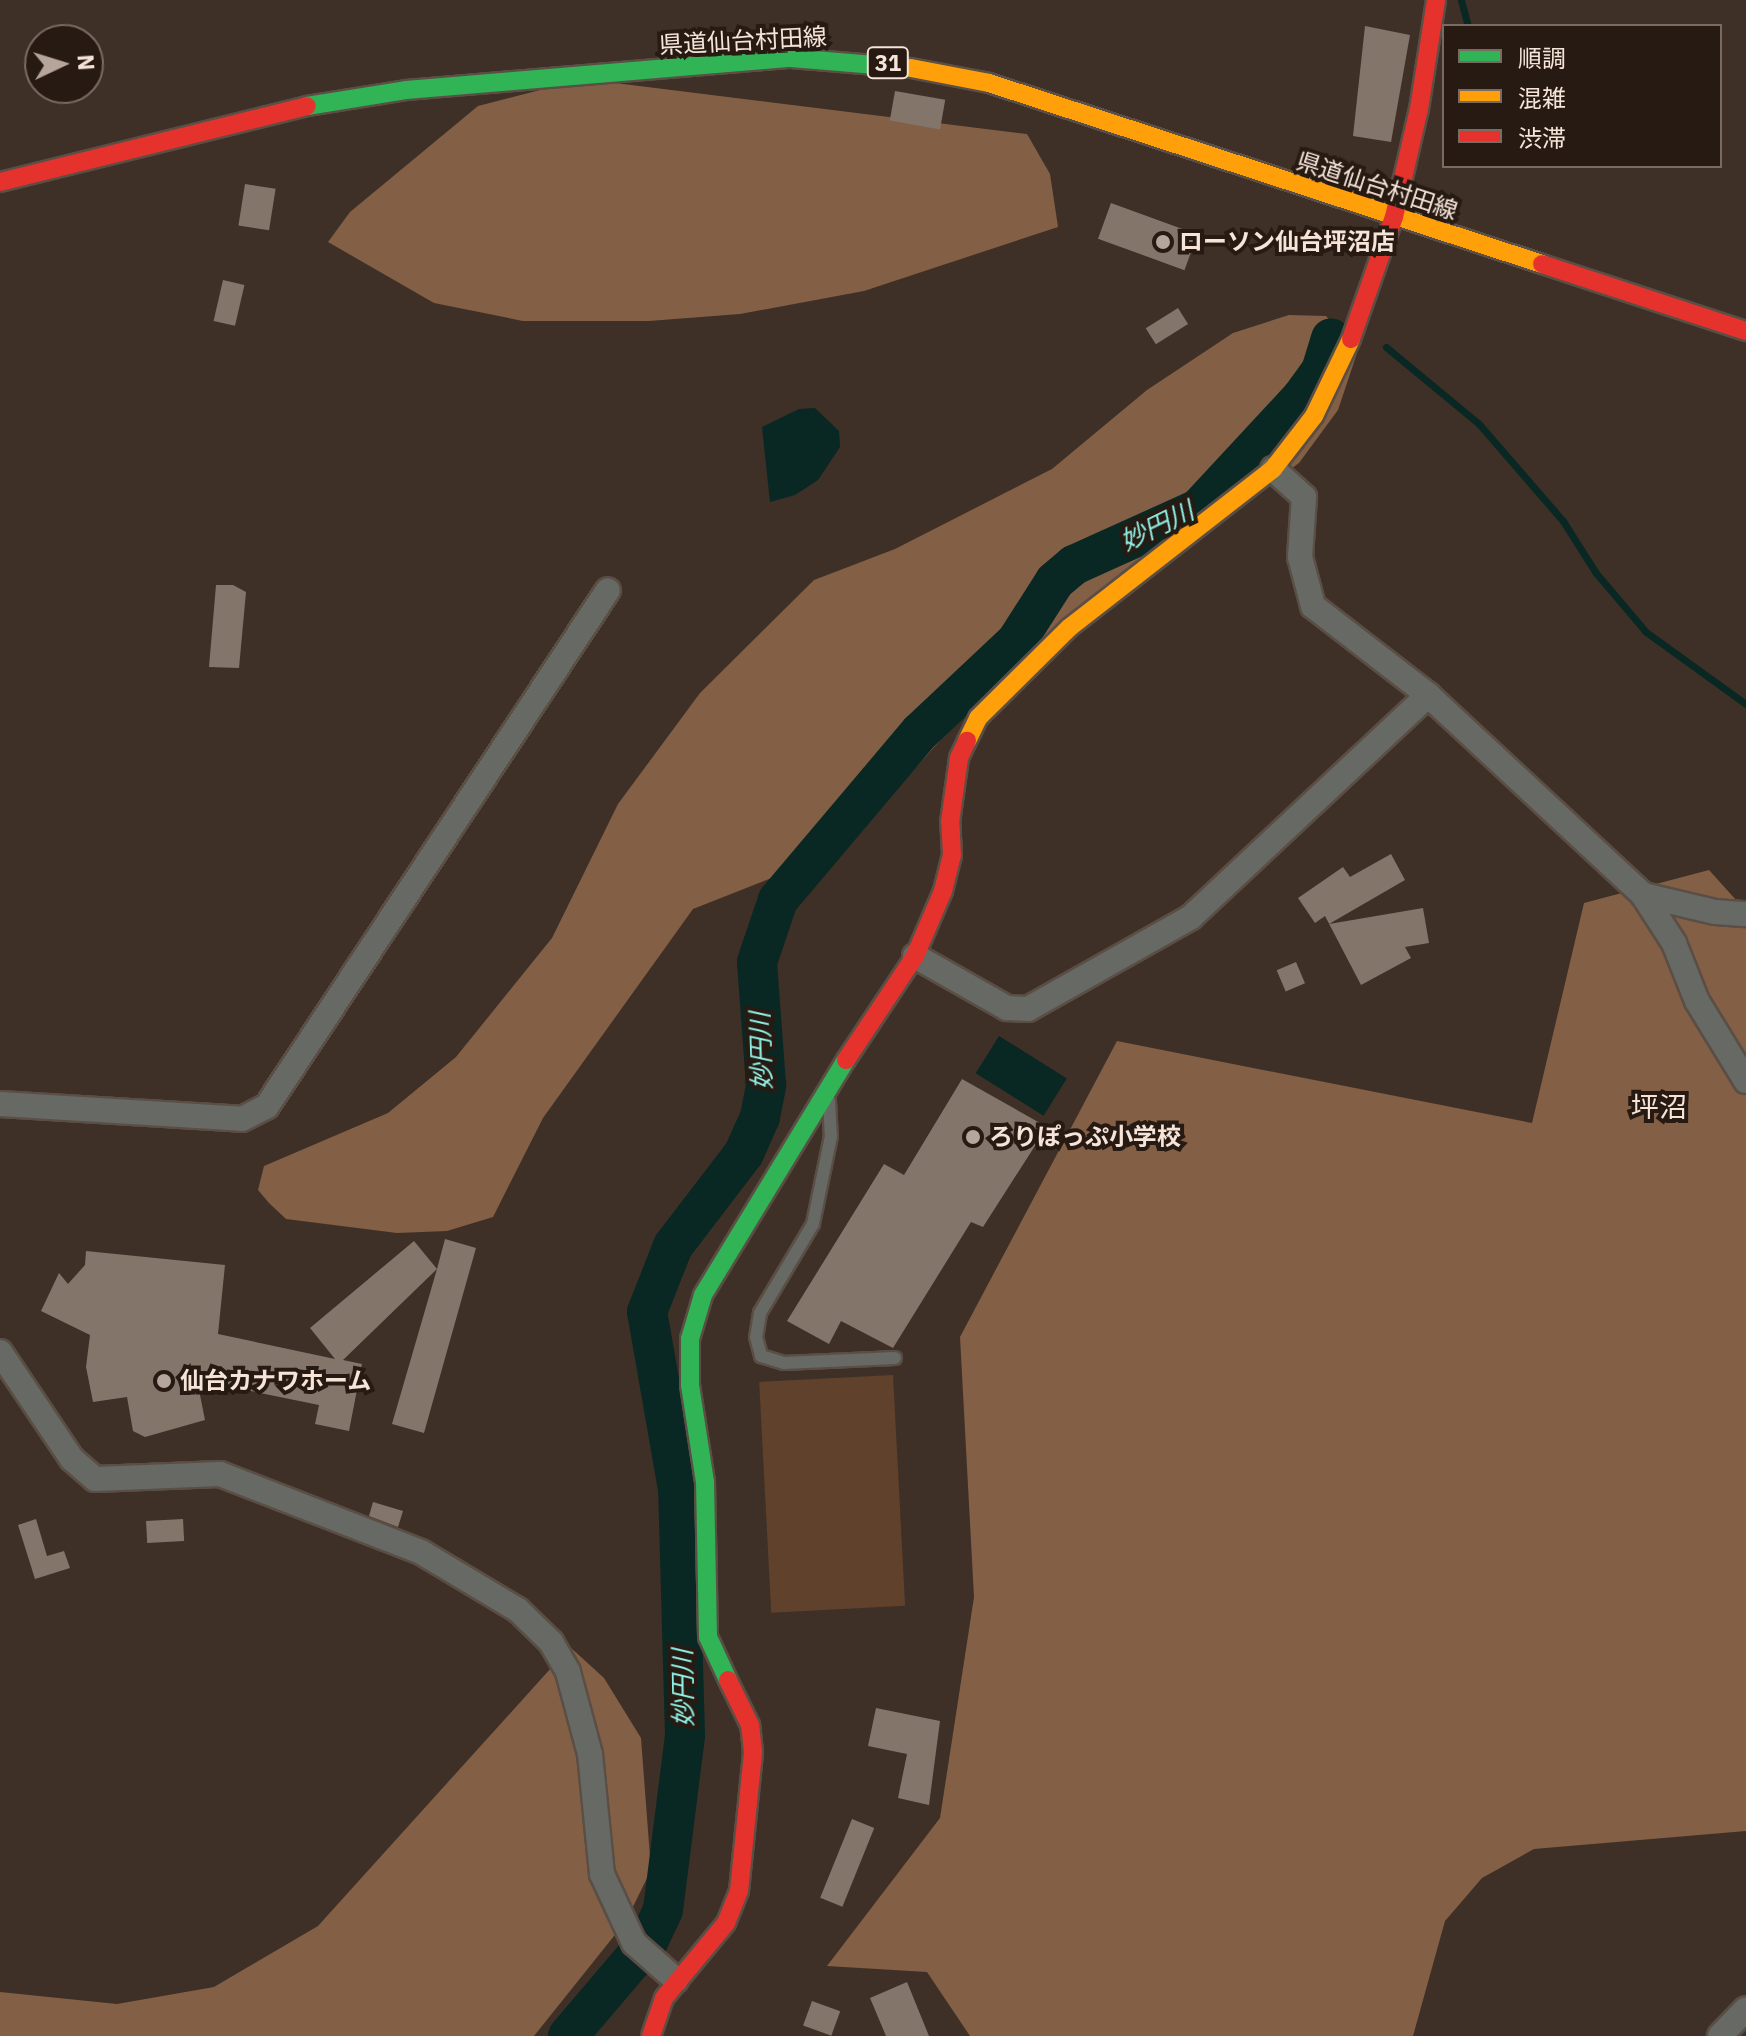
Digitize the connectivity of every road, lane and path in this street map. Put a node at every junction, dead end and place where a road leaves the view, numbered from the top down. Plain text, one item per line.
1 (1436, 0) edge
2 (0, 182) edge
3 (1394, 217) junction
4 (1746, 331) edge
5 (1273, 469) junction
6 (608, 590) dead end
7 (1428, 695) junction
8 (1643, 895) junction
9 (1746, 914) edge
10 (915, 956) junction
11 (1746, 1081) edge
12 (828, 1086) junction
13 (0, 1104) edge
14 (0, 1352) edge
15 (895, 1358) dead end
16 (676, 1980) junction
17 (1746, 2009) edge
18 (651, 2036) edge
19 (1720, 2036) edge

1 - 3 street
2 - 3 street, 県道仙台村田線 / 31
3 - 4 street, 県道仙台村田線 / 31
3 - 5 street
5 - 7 street
5 - 10 street
6 - 13 street
7 - 8 street
7 - 10 street
8 - 9 street
8 - 11 street
10 - 12 street
12 - 15 lane
12 - 16 street
14 - 16 street
16 - 18 street
17 - 19 street

